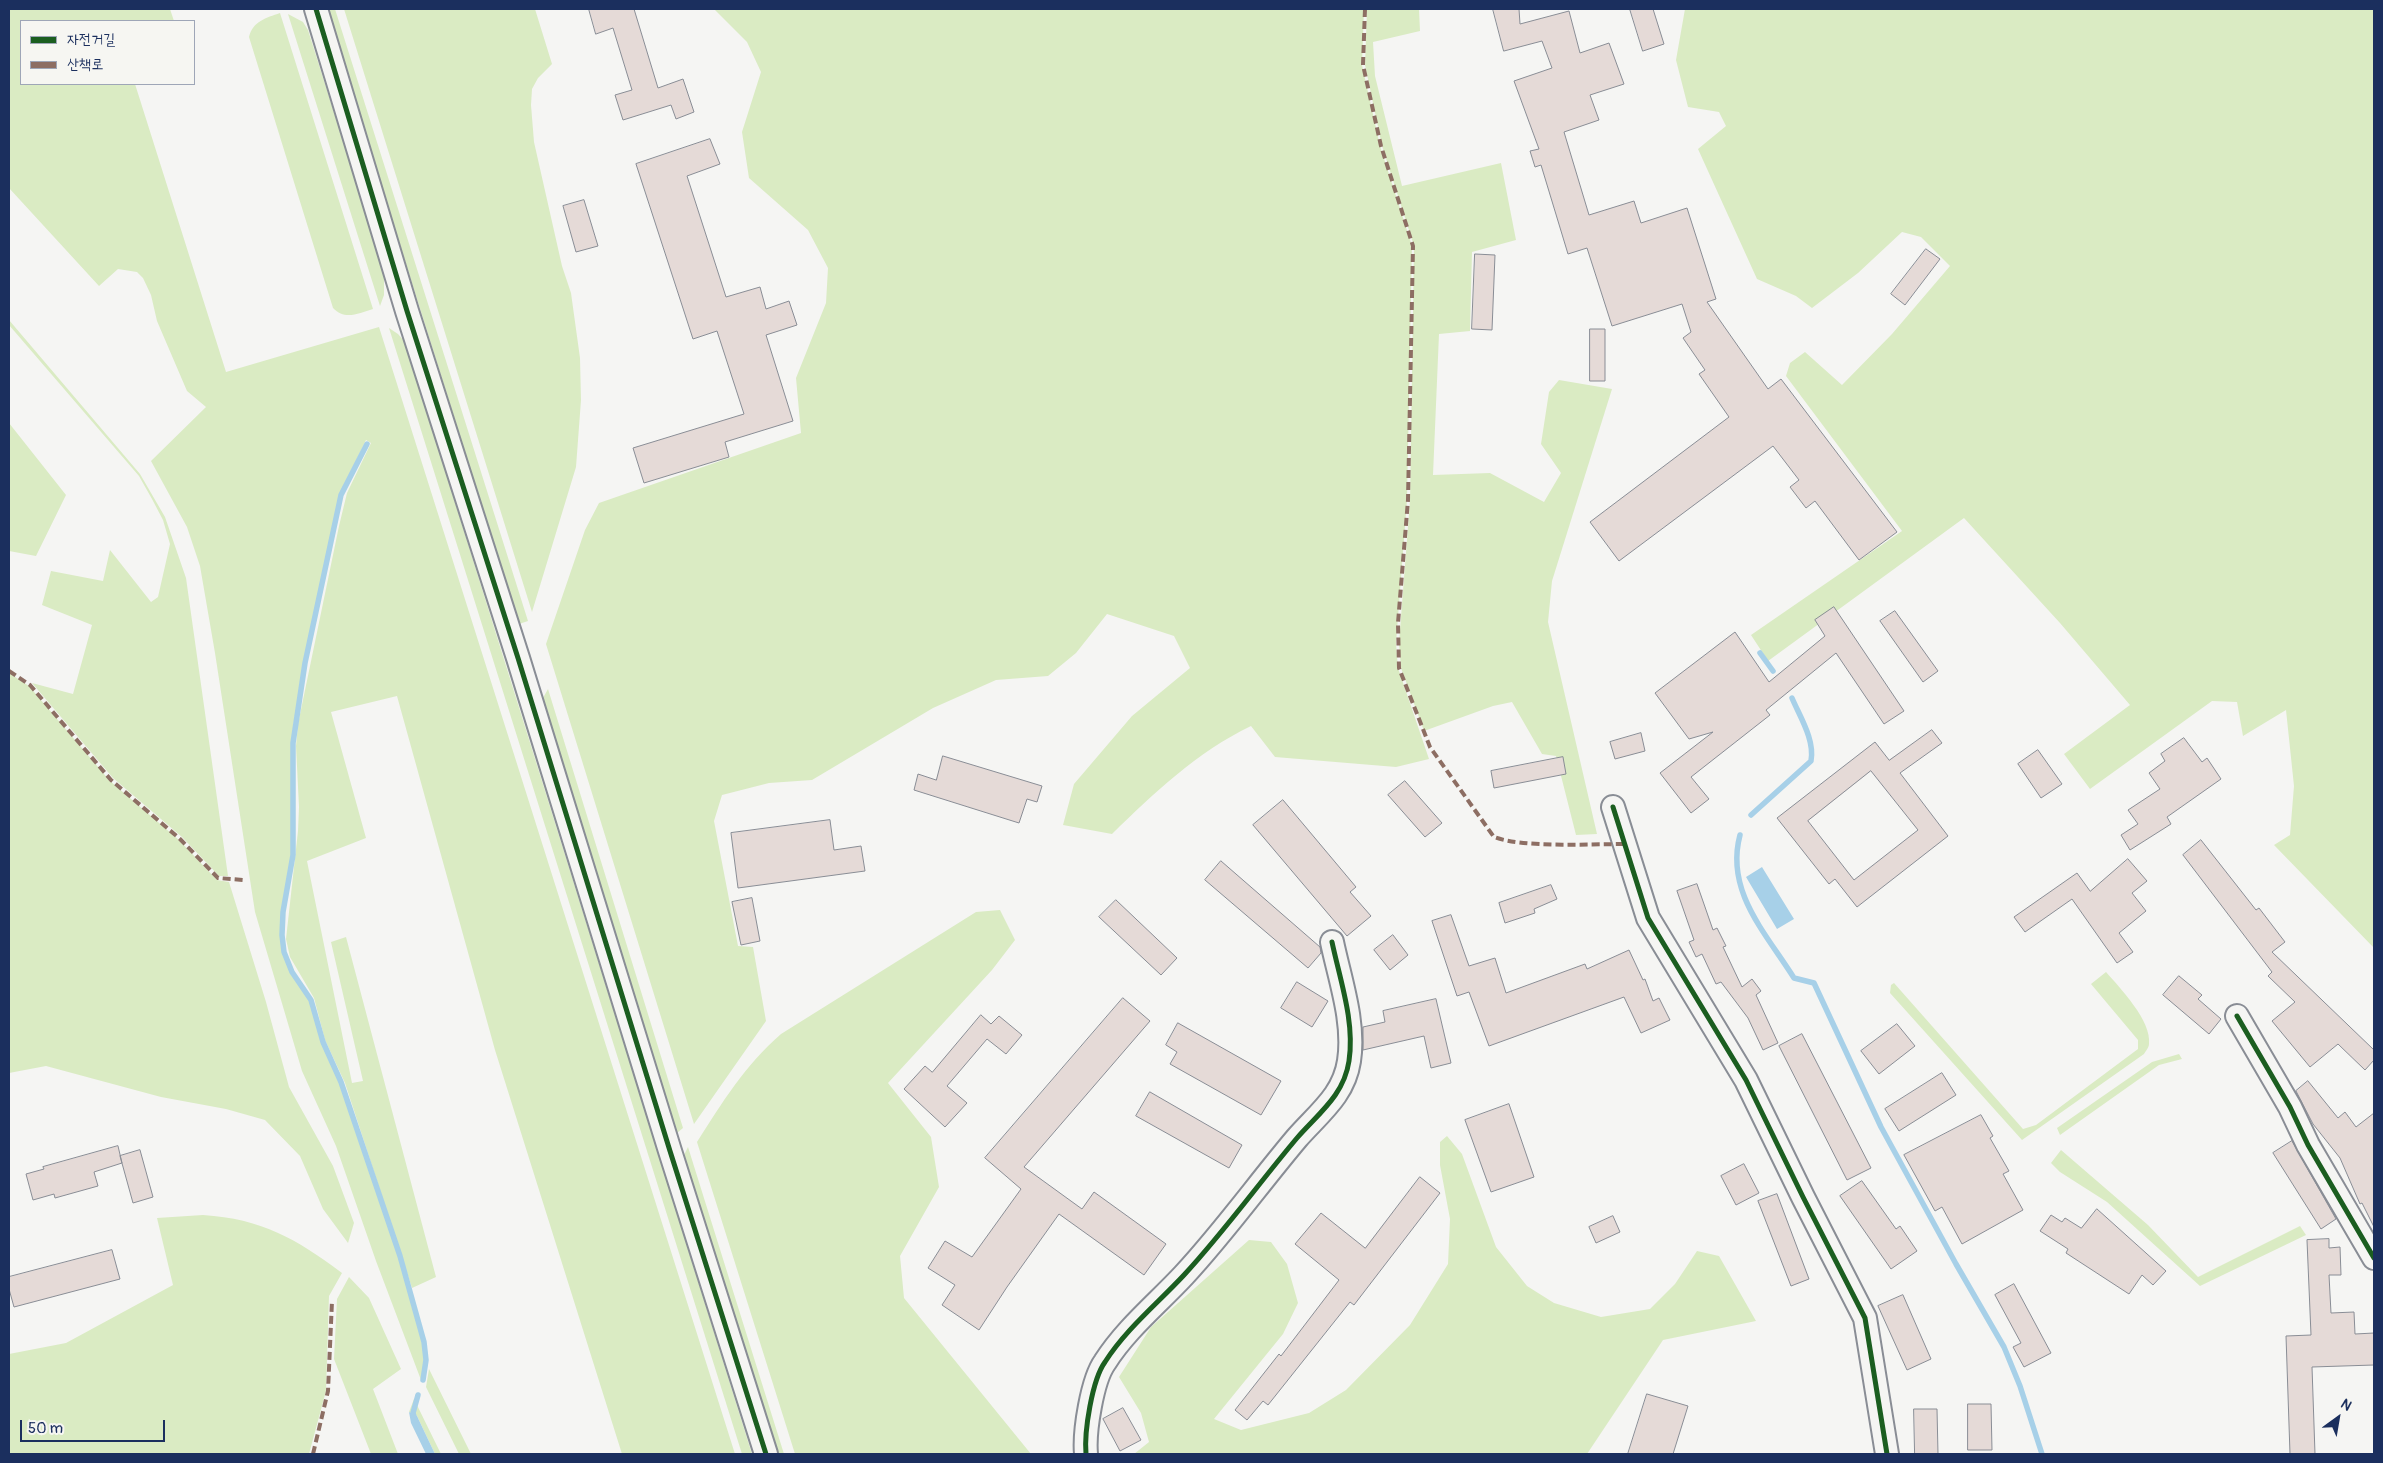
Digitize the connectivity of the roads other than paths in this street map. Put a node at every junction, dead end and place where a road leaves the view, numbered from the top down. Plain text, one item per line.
1 (316, 9) edge
2 (1613, 807) dead end
3 (1332, 942) dead end
4 (2237, 1016) dead end
5 (2374, 1258) edge
6 (766, 1454) edge
7 (1086, 1454) edge
8 (1887, 1454) edge

1 - 6 street
2 - 8 street
3 - 7 street
4 - 5 street

